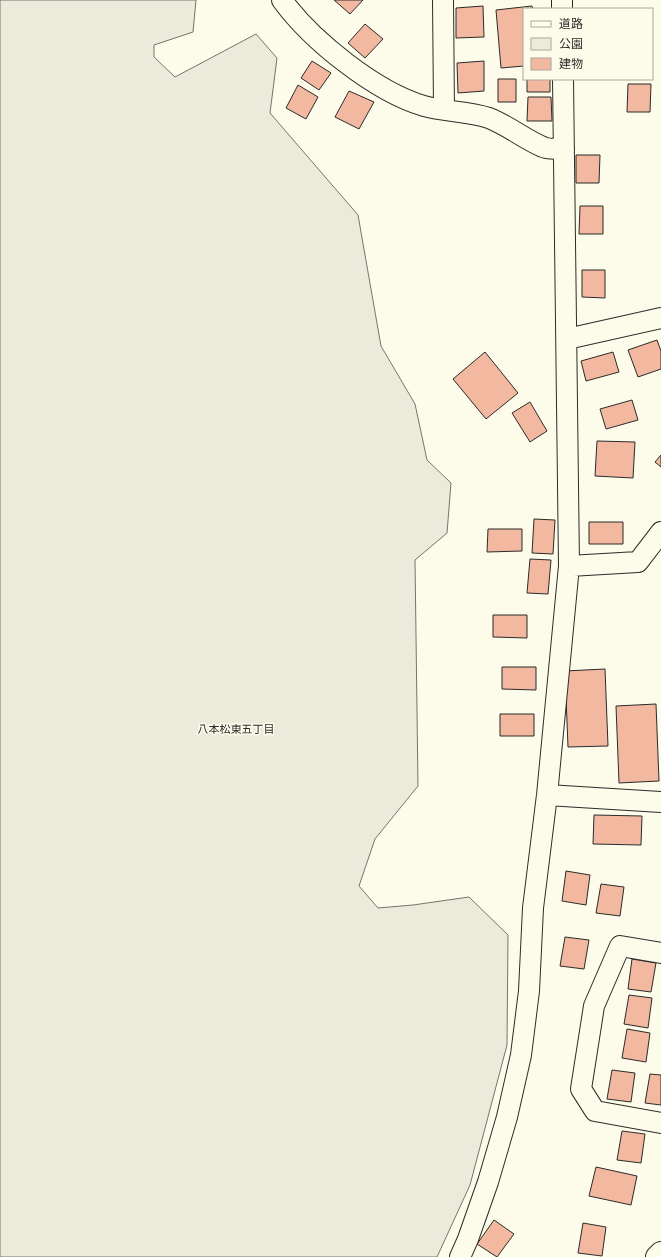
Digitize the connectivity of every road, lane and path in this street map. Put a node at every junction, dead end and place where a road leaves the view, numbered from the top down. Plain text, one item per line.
1 (282, 0) edge
2 (443, 0) edge
3 (563, 80) edge
4 (444, 109) junction
5 (564, 149) junction
6 (661, 318) edge
7 (567, 339) junction
8 (661, 532) edge
9 (569, 566) junction
10 (547, 795) junction
11 (661, 802) edge
12 (661, 953) edge
13 (661, 1123) edge
14 (661, 1253) edge
15 (460, 1257) edge
16 (657, 1257) edge

1 - 4 street
2 - 4 street
3 - 5 street
4 - 5 street
5 - 7 street
6 - 7 street
7 - 9 street
8 - 9 street
9 - 10 street
10 - 11 street
10 - 15 street
12 - 13 street
14 - 16 street

